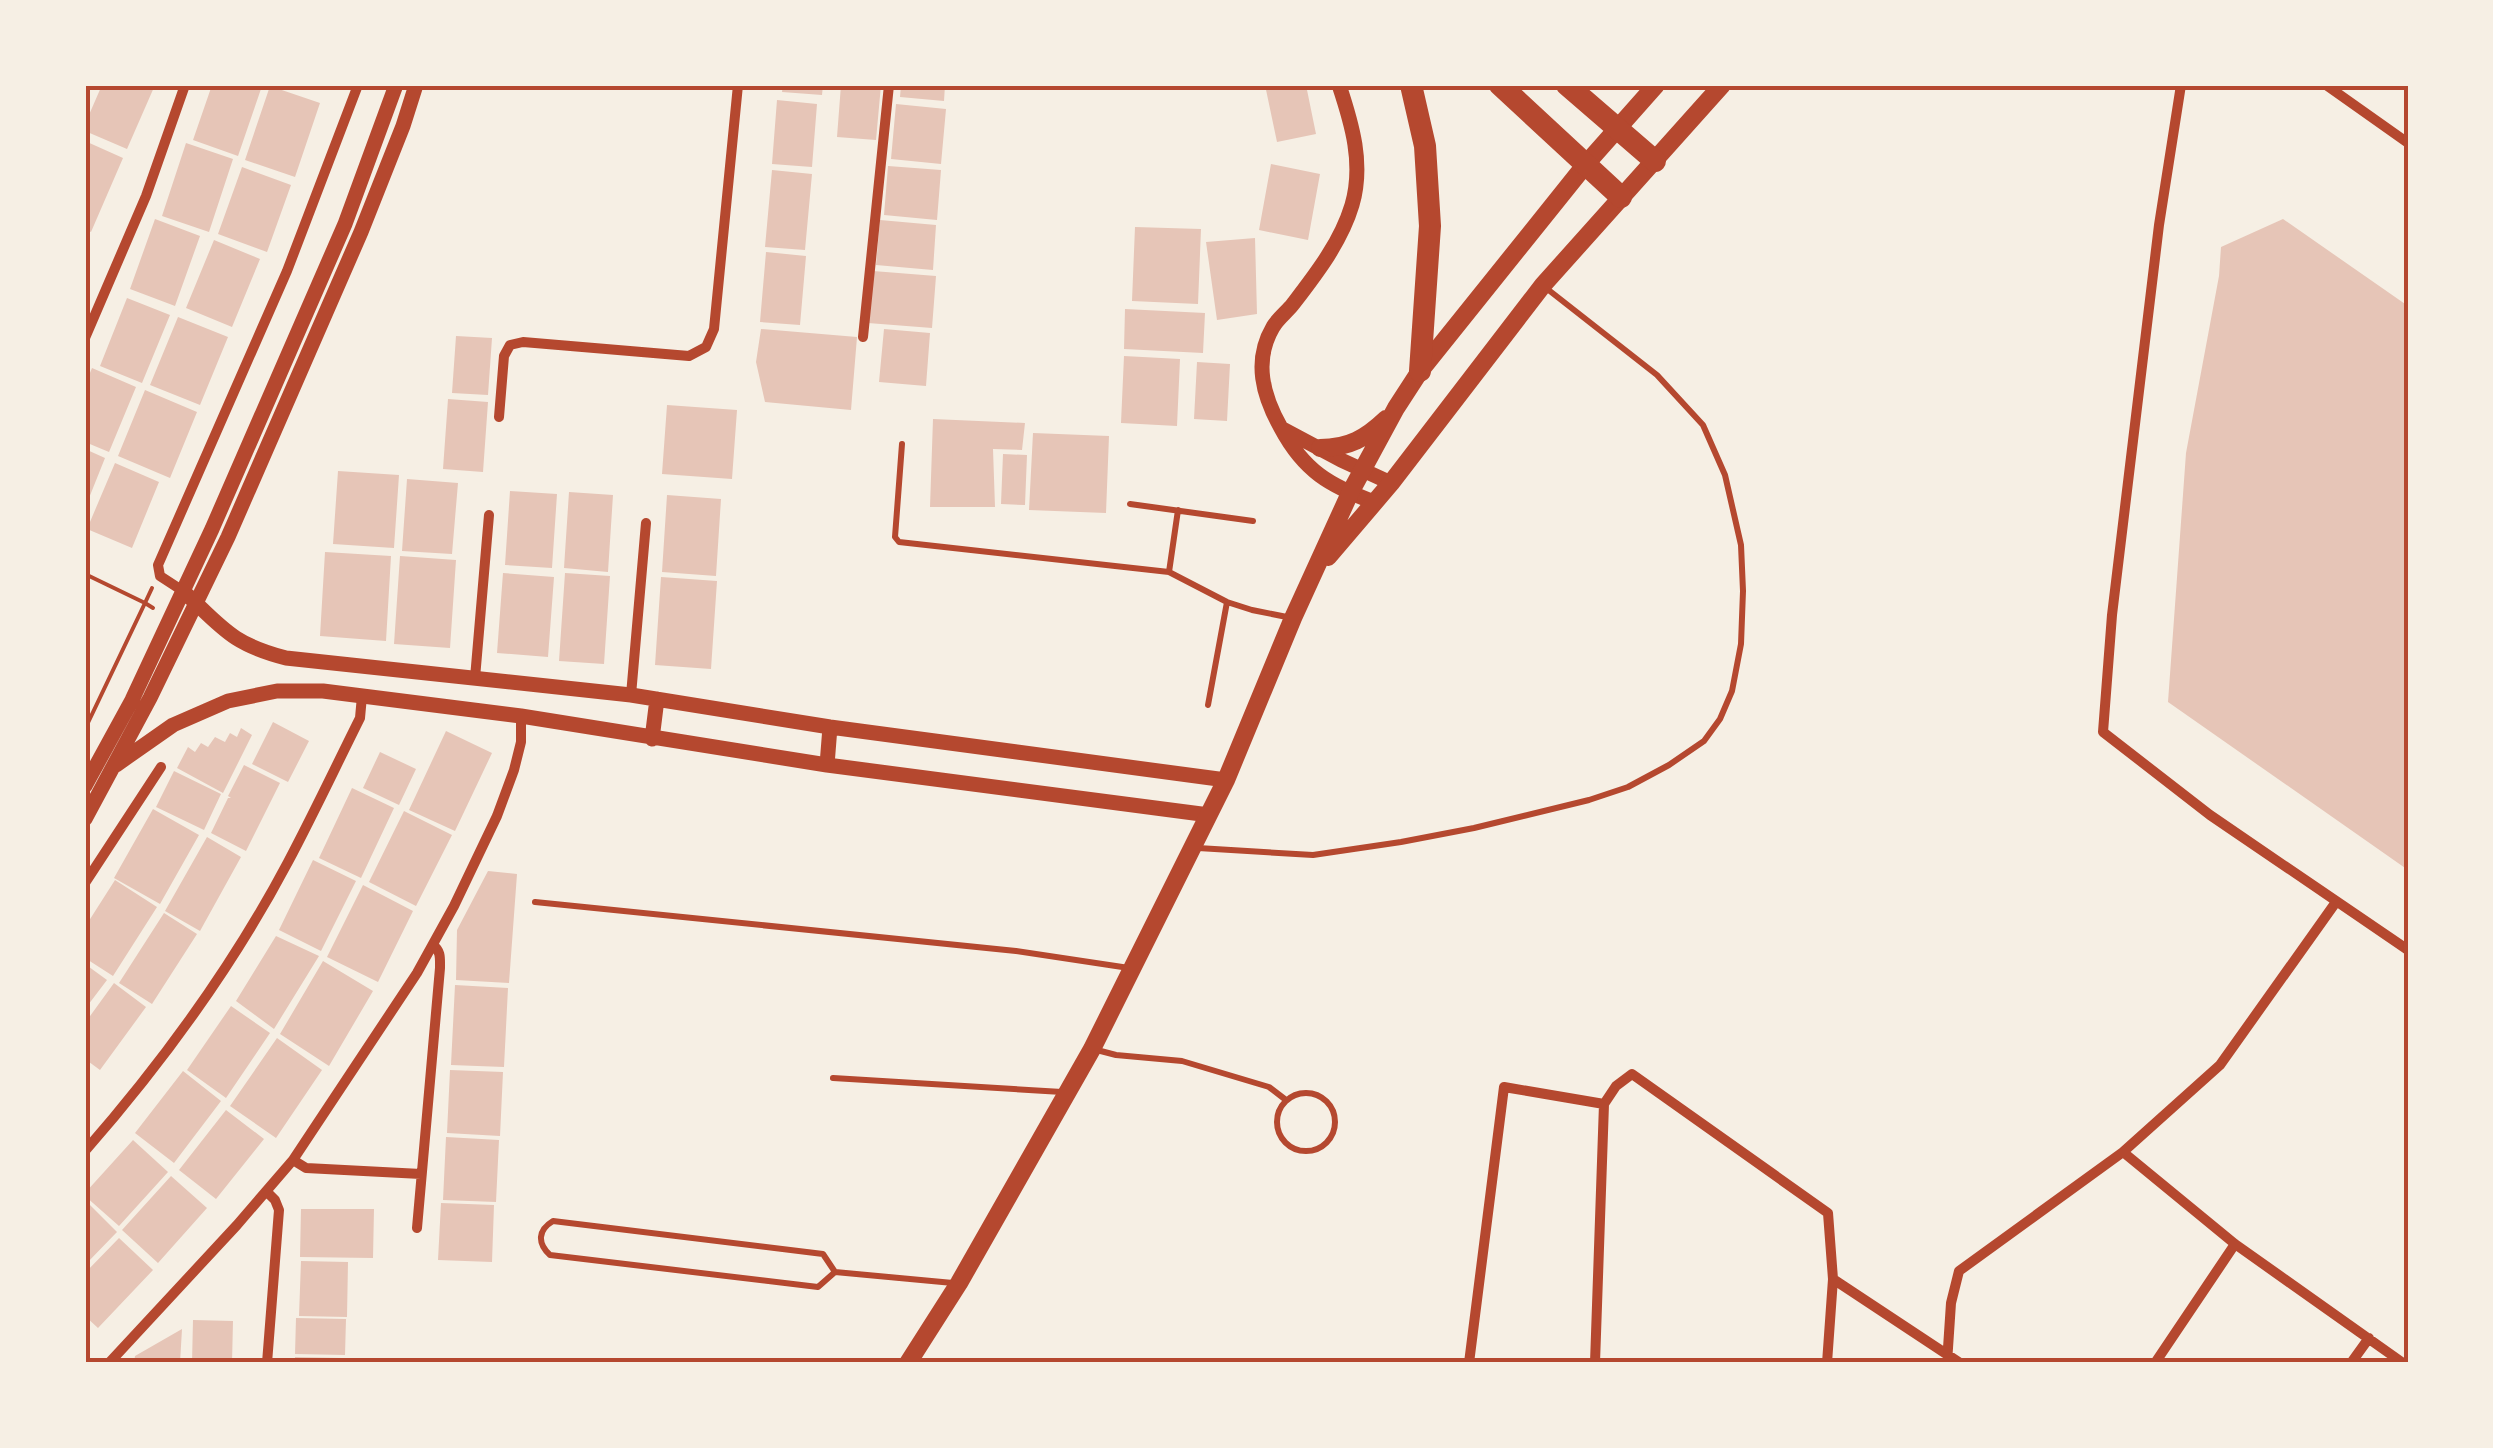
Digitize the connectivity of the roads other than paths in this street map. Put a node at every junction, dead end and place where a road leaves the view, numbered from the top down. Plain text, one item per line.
1 (186, 85) edge
2 (358, 85) edge
3 (396, 85) edge
4 (416, 85) edge
5 (738, 85) edge
6 (889, 85) edge
7 (1339, 85) edge
8 (1412, 85) edge
9 (1500, 85) edge
10 (1567, 85) edge
11 (1656, 85) edge
12 (1722, 85) edge
13 (2326, 85) edge
14 (2183, 88) edge
15 (1618, 129) junction
16 (2408, 143) edge
17 (1654, 161) junction
18 (1586, 164) junction
19 (1620, 196) junction
20 (1542, 285) junction
21 (863, 337) dead end
22 (85, 338) edge
23 (1420, 371) junction
24 (1396, 408) junction
25 (499, 417) dead end
26 (1281, 428) junction
27 (902, 444) dead end
28 (1320, 448) junction
29 (1362, 469) junction
30 (1391, 482) junction
31 (1350, 493) junction
32 (1374, 502) junction
33 (1130, 504) dead end
34 (1178, 510) junction
35 (489, 515) dead end
36 (1252, 521) dead end
37 (646, 523) dead end
38 (1169, 572) junction
39 (1314, 573) junction
40 (183, 591) junction
41 (1227, 602) junction
42 (196, 603) junction
43 (1293, 618) junction
44 (326, 662) junction
45 (142, 678) junction
46 (475, 678) junction
47 (323, 691) junction
48 (631, 695) junction
49 (362, 696) junction
50 (150, 698) junction
51 (657, 699) junction
52 (1208, 705) dead end
53 (521, 716) junction
54 (173, 725) junction
55 (830, 727) junction
56 (652, 739) junction
57 (116, 765) junction
58 (827, 765) junction
59 (161, 767) dead end
60 (1226, 780) junction
61 (85, 786) edge
62 (1209, 815) junction
63 (85, 819) edge
64 (1192, 847) junction
65 (85, 883) edge
66 (536, 902) dead end
67 (2336, 902) junction
68 (432, 944) junction
69 (2408, 950) edge
70 (1130, 968) junction
71 (1092, 1049) junction
72 (833, 1078) dead end
73 (1068, 1093) junction
74 (1286, 1100) junction
75 (1604, 1104) junction
76 (85, 1150) edge
77 (2123, 1152) junction
78 (292, 1160) junction
79 (421, 1174) junction
80 (267, 1192) junction
81 (416, 1228) dead end
82 (2236, 1244) junction
83 (835, 1272) junction
84 (1833, 1278) junction
85 (959, 1283) junction
86 (2369, 1338) junction
87 (1947, 1359) edge
88 (108, 1363) edge
89 (267, 1363) edge
90 (908, 1363) edge
91 (1469, 1363) edge
92 (1595, 1363) edge
93 (1826, 1363) edge
94 (1960, 1363) edge
95 (2155, 1363) edge
96 (2351, 1363) edge
97 (2403, 1363) edge

1 - 22 street
2 - 40 street
3 - 40 street
4 - 42 street
5 - 25 street
6 - 21 street
7 - 26 street
8 - 23 highway
9 - 18 highway
10 - 15 highway
11 - 15 main road
12 - 17 main road
13 - 16 street
14 - 67 street
15 - 17 highway
15 - 18 main road
17 - 19 main road
18 - 19 highway
18 - 23 main road
19 - 20 main road
20 - 30 main road
20 - 64 lane
23 - 24 main road
24 - 28 main road
24 - 29 main road
26 - 28 street
26 - 31 street
27 - 38 lane
28 - 29 street
29 - 30 street
29 - 31 main road
30 - 32 main road
31 - 32 street
31 - 39 main road
32 - 39 main road
33 - 34 lane
34 - 36 lane
34 - 38 lane
35 - 46 street
37 - 48 street
38 - 41 lane
39 - 43 main road
40 - 42 street
40 - 45 street
41 - 43 lane
41 - 52 lane
42 - 44 street
42 - 50 street
43 - 60 main road
44 - 46 street
44 - 47 street
45 - 50 street
45 - 61 street
46 - 48 street
47 - 49 street
47 - 54 street
48 - 51 street
49 - 53 street
49 - 76 street
50 - 54 street
50 - 57 street
51 - 55 street
51 - 56 street
53 - 56 street
53 - 68 street
54 - 57 street
55 - 58 street
55 - 60 street
56 - 58 street
57 - 63 street
58 - 62 street
59 - 65 street
60 - 62 main road
62 - 64 main road
64 - 70 main road
66 - 70 lane
67 - 69 street
67 - 77 street
68 - 78 street
68 - 79 street
70 - 71 main road
71 - 73 main road
71 - 74 lane
72 - 73 lane
73 - 85 main road
74 - 74 lane
75 - 84 street
75 - 91 street
75 - 92 street
77 - 82 street
77 - 87 street
78 - 79 street
78 - 80 street
79 - 81 street
80 - 88 street
80 - 89 street
82 - 86 street
82 - 95 street
83 - 83 lane
83 - 85 lane
84 - 87 street
84 - 93 street
85 - 90 main road
86 - 96 street
86 - 97 street
87 - 94 street

